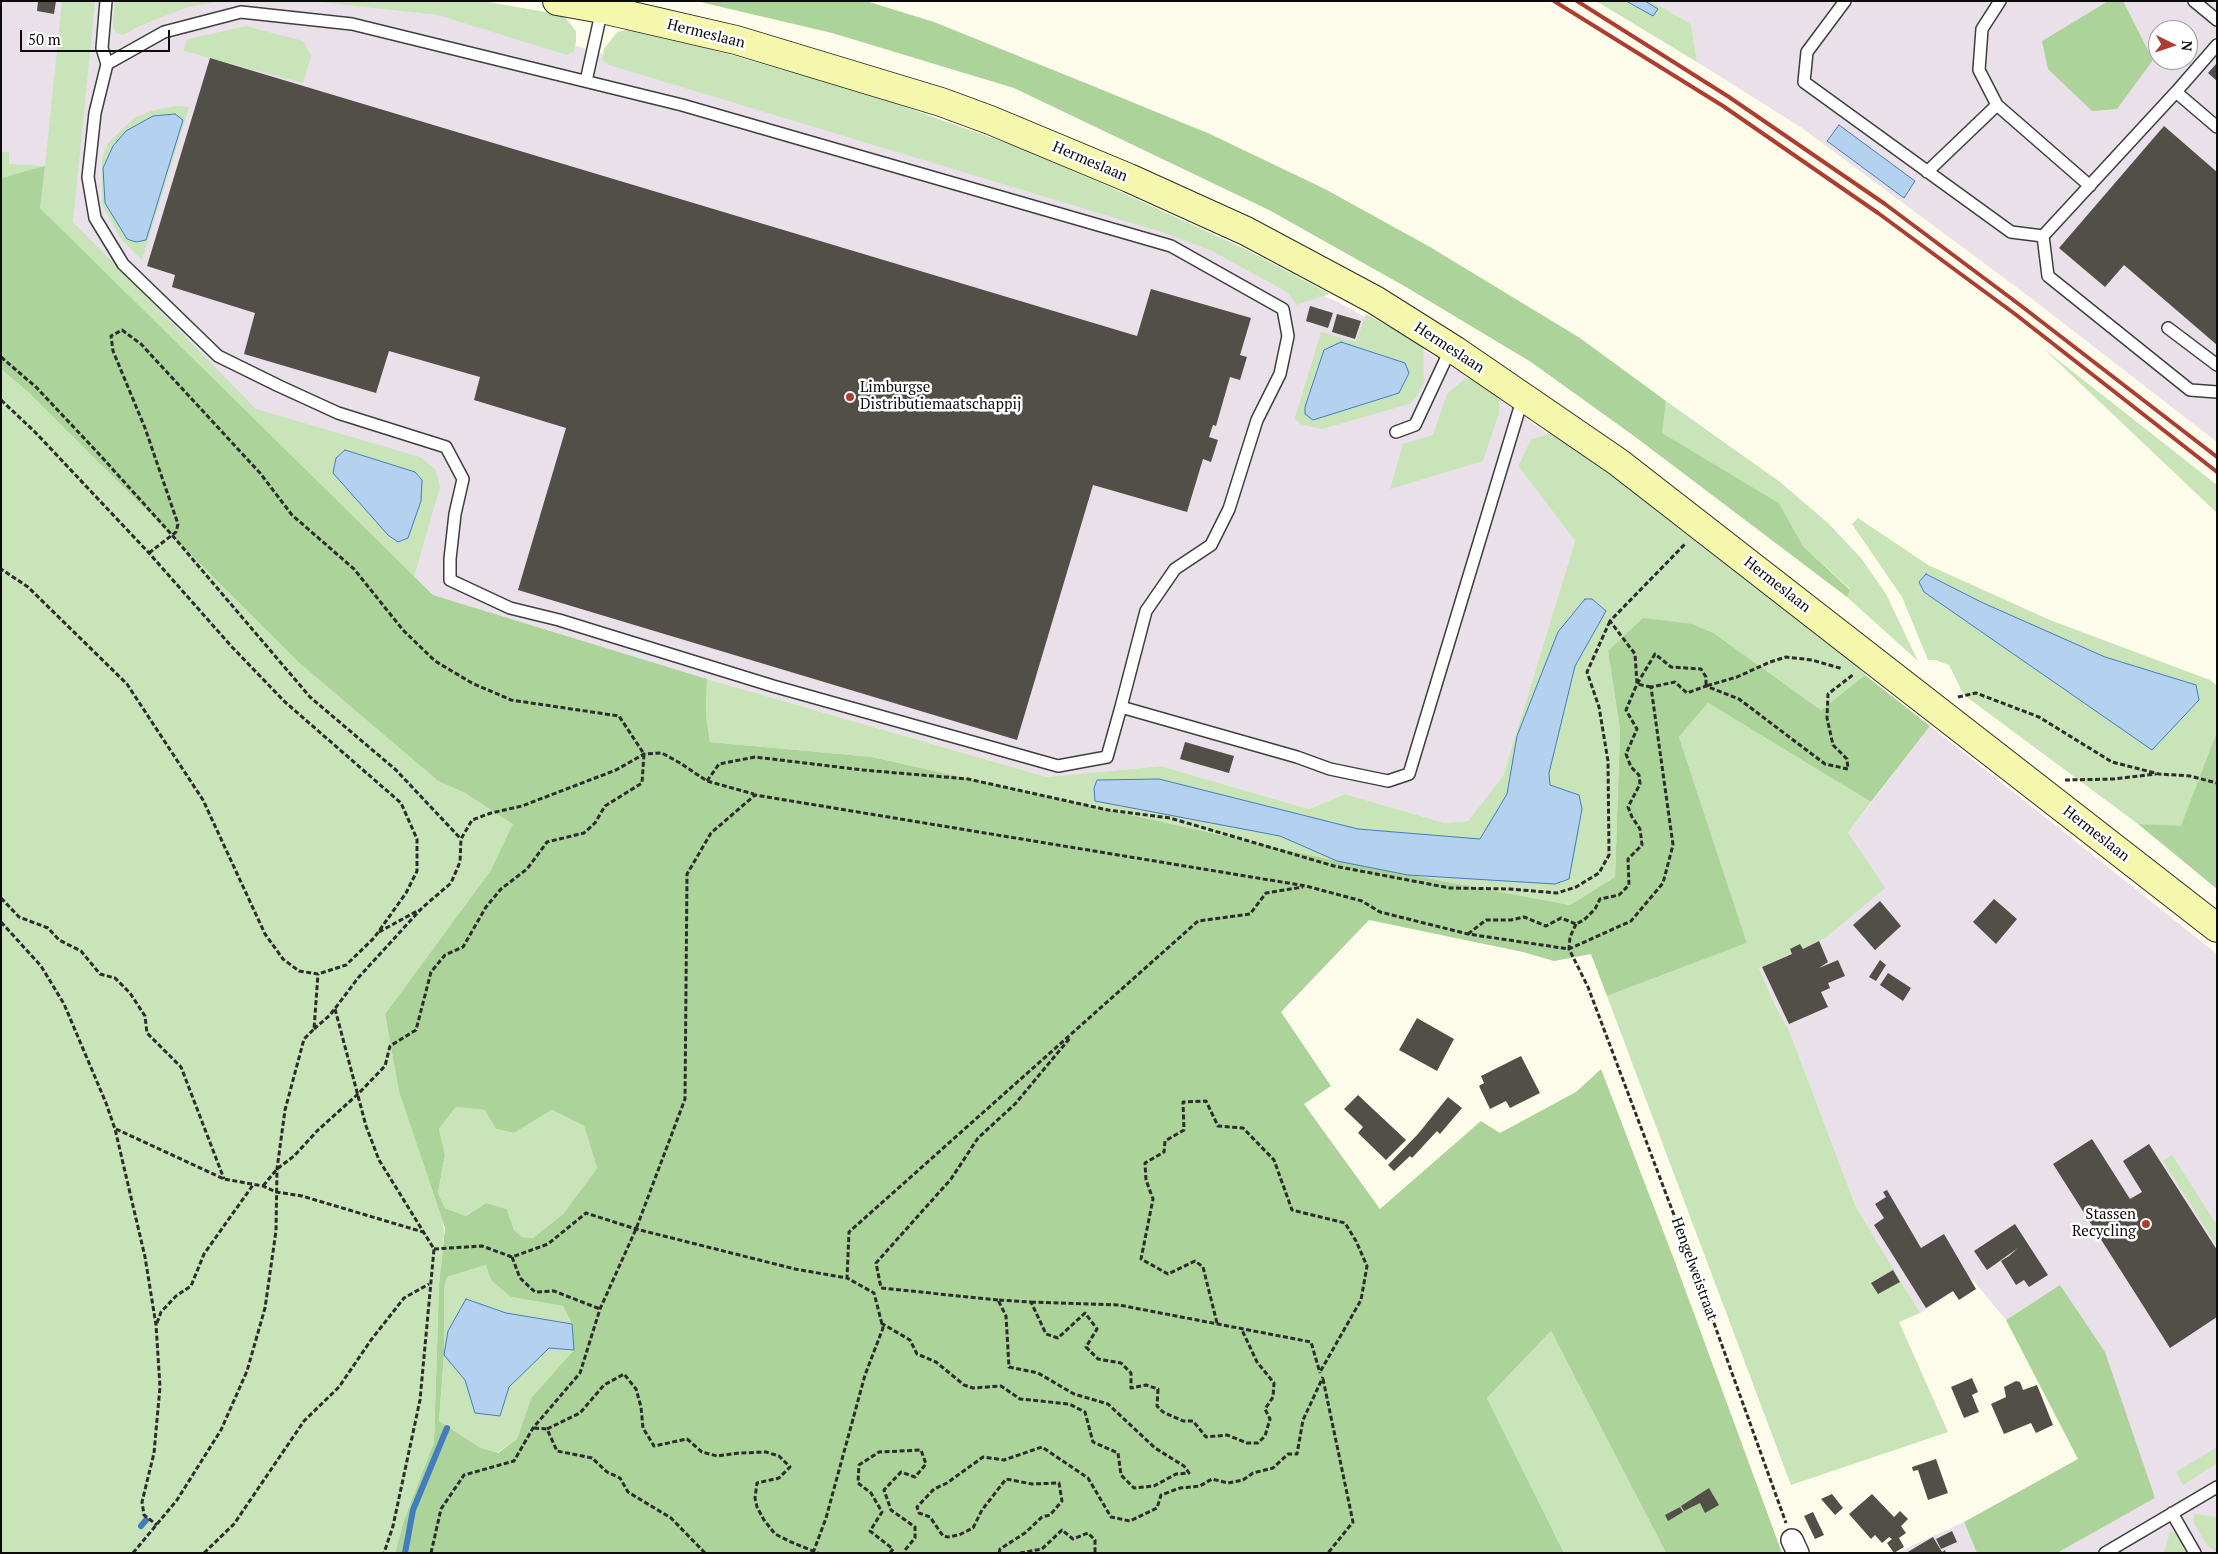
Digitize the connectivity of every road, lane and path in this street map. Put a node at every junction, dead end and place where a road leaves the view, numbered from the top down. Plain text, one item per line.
1 (106, 1) edge
2 (557, 1) edge
3 (1845, 1) edge
4 (2000, 1) edge
5 (2194, 1) edge
6 (602, 9) junction
7 (2217, 20) edge
8 (2217, 45) edge
9 (107, 64) junction
10 (586, 81) junction
11 (2176, 92) junction
12 (1997, 105) junction
13 (2217, 128) edge
14 (1927, 172) junction
15 (2090, 186) junction
16 (2043, 236) junction
17 (2168, 328) dead end
18 (1451, 348) junction
19 (1, 357) edge
20 (2217, 365) edge
21 (2217, 392) edge
22 (1523, 397) junction
23 (1, 400) edge
24 (1396, 432) dead end
25 (1702, 527) junction
26 (172, 535) junction
27 (149, 553) junction
28 (1, 569) edge
29 (1610, 621) junction
30 (1637, 684) junction
31 (1706, 686) junction
32 (1651, 687) junction
33 (1958, 697) dead end
34 (1121, 707) junction
35 (644, 754) junction
36 (2159, 774) junction
37 (2065, 780) dead end
38 (707, 781) junction
39 (2217, 783) edge
40 (755, 795) junction
41 (461, 839) junction
42 (1306, 886) junction
43 (1, 898) edge
44 (422, 908) junction
45 (1, 922) edge
46 (1576, 924) junction
47 (2217, 928) edge
48 (377, 934) junction
49 (1468, 934) junction
50 (1569, 949) junction
51 (318, 974) junction
52 (335, 1008) junction
53 (314, 1029) junction
54 (1076, 1030) junction
55 (358, 1094) junction
56 (115, 1129) junction
57 (277, 1170) junction
58 (224, 1179) junction
59 (254, 1184) junction
60 (264, 1186) junction
61 (276, 1192) junction
62 (636, 1229) junction
63 (423, 1232) junction
64 (434, 1250) junction
65 (512, 1257) junction
66 (847, 1278) junction
67 (430, 1284) junction
68 (881, 1288) junction
69 (874, 1293) junction
70 (998, 1300) junction
71 (1031, 1302) junction
72 (600, 1309) junction
73 (881, 1322) junction
74 (1217, 1323) junction
75 (156, 1325) junction
76 (1241, 1328) junction
77 (1320, 1372) junction
78 (1323, 1377) junction
79 (534, 1428) junction
80 (547, 1429) junction
81 (2217, 1487) edge
82 (2172, 1513) junction
83 (157, 1525) junction
84 (1795, 1546) edge
85 (815, 1552) edge
86 (133, 1553) edge
87 (204, 1553) edge
88 (384, 1553) edge
89 (431, 1553) edge
90 (705, 1553) edge
91 (890, 1553) edge
92 (906, 1553) edge
93 (999, 1553) edge
94 (1020, 1553) edge
95 (1095, 1553) edge
96 (1328, 1553) edge
97 (2104, 1553) edge
98 (2195, 1553) edge

1 - 9 lane
2 - 6 street, Hermeslaan
3 - 14 lane
4 - 12 lane
5 - 7 lane
6 - 10 lane
6 - 18 street, Hermeslaan
8 - 11 lane
9 - 10 lane
9 - 34 lane
10 - 34 lane
11 - 13 lane
11 - 15 lane
12 - 14 lane
12 - 15 lane
14 - 16 lane
15 - 16 lane
16 - 21 lane
17 - 20 lane
18 - 22 street, Hermeslaan
18 - 24 lane
19 - 26 path
22 - 25 street, Hermeslaan
22 - 34 lane
23 - 27 path
25 - 29 path
25 - 47 street, Hermeslaan
26 - 27 path
26 - 35 path
26 - 41 path
27 - 48 path
28 - 51 path
29 - 30 path
29 - 38 path
30 - 31 path
30 - 32 path
30 - 46 path
31 - 31 path
31 - 32 path
32 - 50 path
33 - 36 path
35 - 38 path
35 - 41 path
35 - 55 path
36 - 37 path
36 - 39 path
38 - 40 path
40 - 42 path
40 - 62 path
41 - 44 path
42 - 49 path
42 - 54 path
43 - 58 path
44 - 48 path
44 - 52 path
45 - 56 path
46 - 49 path
46 - 50 path
48 - 51 path
49 - 50 path
50 - 84 path, Hengelweistraat
51 - 53 path
52 - 53 path
52 - 55 path
53 - 57 path
54 - 66 path
54 - 68 path
55 - 57 path
55 - 63 path
56 - 58 path
56 - 75 path
57 - 60 path
57 - 61 path
58 - 59 path
59 - 60 path
59 - 75 path
60 - 61 path
61 - 63 path
61 - 83 path
62 - 65 path
62 - 66 path
62 - 72 path
63 - 64 path
64 - 65 path
64 - 67 path
65 - 72 path
66 - 69 path
67 - 87 path
67 - 88 path
68 - 69 path
68 - 70 path
69 - 73 path
70 - 71 path
70 - 73 path
71 - 74 path
71 - 76 path
72 - 79 path
73 - 85 path
74 - 76 path
74 - 77 path
75 - 83 path
76 - 77 path
77 - 78 path
78 - 93 path
78 - 96 path
79 - 80 path
79 - 89 path
80 - 85 path
80 - 90 path
81 - 82 lane
82 - 97 lane
82 - 98 lane
83 - 86 path
91 - 92 path
94 - 95 path

